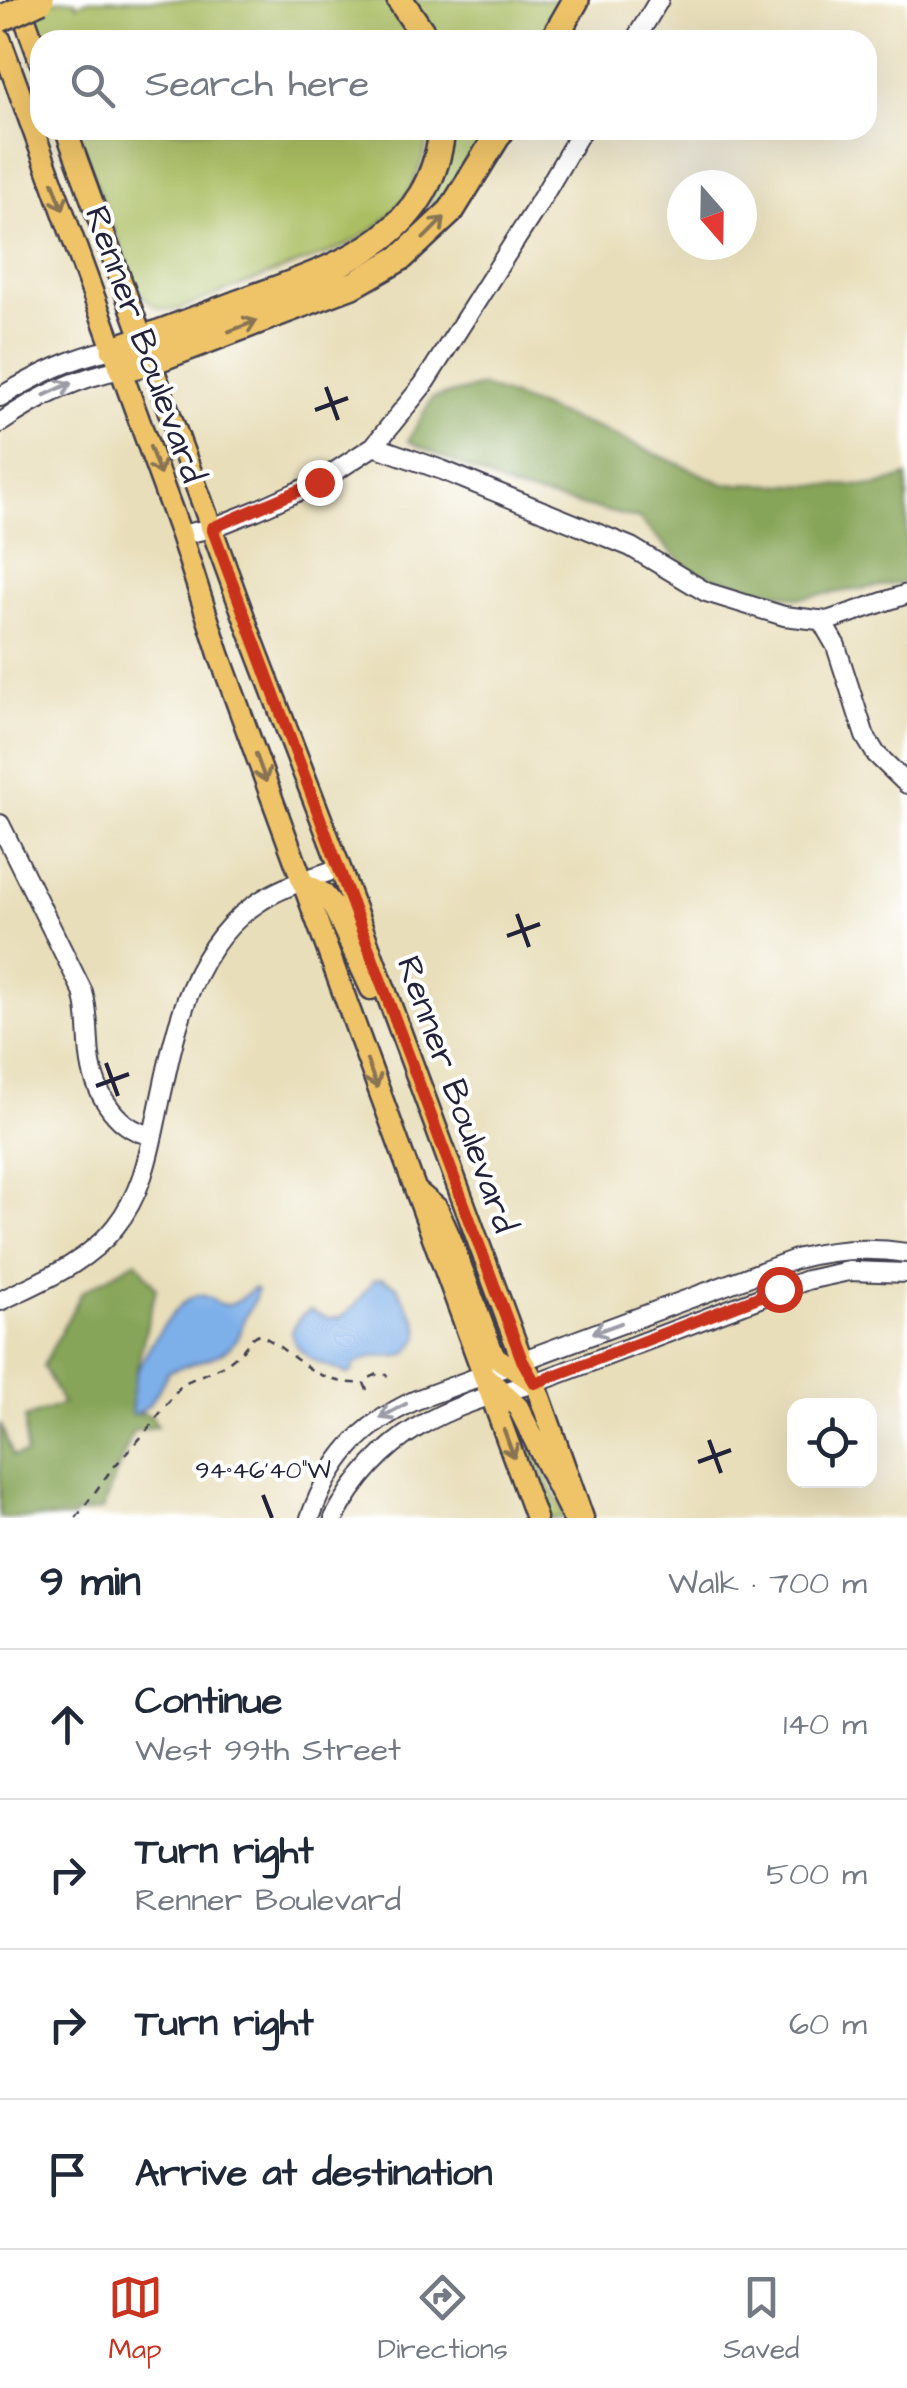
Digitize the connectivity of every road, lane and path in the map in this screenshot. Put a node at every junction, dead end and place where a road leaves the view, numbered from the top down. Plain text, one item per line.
1 (18, 0) edge
2 (41, 0) edge
3 (400, 0) edge
4 (576, 0) edge
5 (659, 0) edge
6 (0, 19) edge
7 (420, 30) edge
8 (559, 30) edge
9 (641, 30) edge
10 (30, 33) edge
11 (0, 39) edge
12 (30, 120) edge
13 (37, 140) edge
14 (70, 140) edge
15 (440, 140) edge
16 (495, 140) edge
17 (576, 140) edge
18 (147, 350) junction
19 (118, 359) junction
20 (0, 398) edge
21 (0, 423) edge
22 (374, 446) junction
23 (212, 528) junction
24 (181, 536) junction
25 (907, 594) edge
26 (821, 620) junction
27 (907, 784) edge
28 (1, 828) edge
29 (340, 868) junction
30 (302, 882) junction
31 (425, 1099) junction
32 (153, 1135) junction
33 (415, 1190) junction
34 (907, 1253) edge
35 (907, 1273) edge
36 (0, 1301) edge
37 (514, 1362) junction
38 (483, 1374) junction
39 (388, 1376) dead end
40 (364, 1383) junction
41 (535, 1383) junction
42 (367, 1390) dead end
43 (496, 1394) junction
44 (76, 1518) edge
45 (310, 1518) edge
46 (334, 1518) edge
47 (536, 1518) edge
48 (573, 1518) edge
49 (583, 1518) edge

1 - 10 main road
2 - 6 highway, bridge
3 - 7 highway
4 - 8 highway
5 - 9 street
11 -> 12 main road, Renner Boulevard
13 -> 19 main road, Renner Boulevard
14 - 18 main road, Renner Boulevard
15 - 18 highway
18 -> 16 highway
17 - 22 street
18 - 19 highway
18 - 23 main road, Renner Boulevard
19 - 20 street
21 -> 19 street
19 -> 24 main road, Renner Boulevard
22 - 23 street
22 - 26 street
23 - 24 street
23 - 29 main road, Renner Boulevard
24 -> 30 main road, Renner Boulevard
25 - 26 street
26 - 27 street
28 - 32 street
29 - 30 street
29 - 31 main road, Renner Boulevard
30 - 31 main road
30 - 32 street
30 -> 33 main road, Renner Boulevard
31 - 37 main road, Renner Boulevard
32 - 36 street
33 - 37 main road
33 - 38 main road, Renner Boulevard
34 -> 37 street
35 - 41 street
37 - 38 street
37 - 41 main road, Renner Boulevard
38 - 43 main road, Renner Boulevard
38 -> 45 street
39 - 40 path
40 - 42 path
40 - 44 path
41 - 43 street
41 - 49 main road, Renner Boulevard
43 - 46 street
43 -> 47 main road, Renner Boulevard
43 - 48 main road

